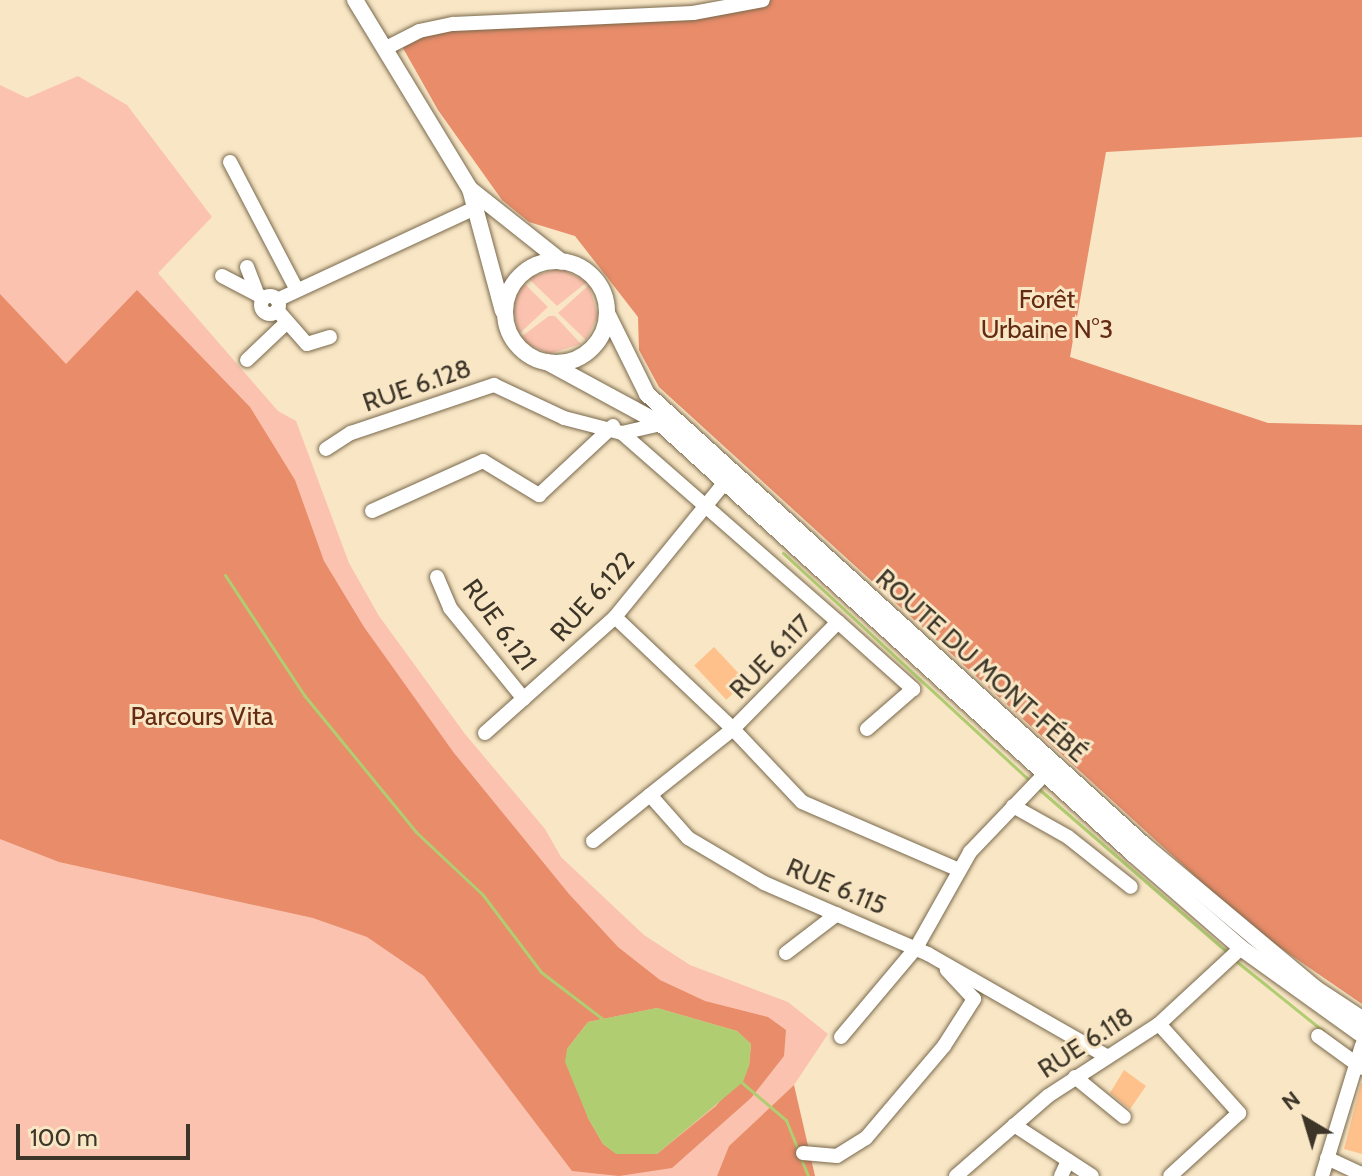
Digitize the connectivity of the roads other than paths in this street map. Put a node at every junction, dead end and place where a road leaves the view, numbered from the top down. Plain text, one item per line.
1 (355, 0) edge
2 (763, 0) edge
3 (386, 48) junction
4 (230, 162) dead end
5 (470, 189) junction
6 (475, 208) junction
7 (562, 262) junction
8 (247, 267) dead end
9 (222, 276) dead end
10 (297, 290) junction
11 (268, 299) junction
12 (607, 313) junction
13 (505, 316) junction
14 (287, 322) junction
15 (330, 337) dead end
16 (247, 360) dead end
17 (547, 362) junction
18 (661, 424) junction
19 (618, 430) junction
20 (326, 449) dead end
21 (726, 481) junction
22 (703, 502) junction
23 (372, 511) dead end
24 (437, 577) dead end
25 (615, 617) junction
26 (838, 622) junction
27 (524, 699) junction
28 (733, 729) junction
29 (867, 729) dead end
30 (485, 733) dead end
31 (1043, 776) junction
32 (650, 795) junction
33 (1013, 806) junction
34 (593, 841) dead end
35 (957, 869) junction
36 (1131, 887) dead end
37 (837, 914) junction
38 (916, 948) junction
39 (1241, 948) junction
40 (786, 953) dead end
41 (941, 964) junction
42 (1362, 1019) edge
43 (1159, 1024) junction
44 (1362, 1035) edge
45 (1318, 1036) dead end
46 (841, 1037) dead end
47 (1362, 1045) edge
48 (1108, 1057) junction
49 (1357, 1066) edge
50 (1075, 1077) junction
51 (1124, 1117) dead end
52 (1014, 1125) junction
53 (803, 1153) dead end
54 (1327, 1158) junction
55 (1068, 1161) junction
56 (1362, 1174) edge
57 (956, 1176) edge
58 (1061, 1176) edge
59 (1092, 1176) edge
60 (1170, 1176) edge
61 (1322, 1176) edge

1 - 3 street
2 - 3 street
3 - 5 street
4 - 10 street
5 - 6 street
5 - 7 street
6 - 10 street
6 - 13 street
7 - 12 street
7 - 13 street
8 - 11 street
9 - 11 street
10 - 11 street
11 - 14 street
12 - 17 street
12 - 42 street, ROUTE DU MONT-FÉBÉ
13 - 17 street
14 - 15 street
14 - 16 street
17 - 18 street, ROUTE DU MONT-FÉBÉ
18 - 19 street, RUE 6.128
18 - 21 street, ROUTE DU MONT-FÉBÉ
19 - 20 street, RUE 6.128
19 - 22 street, RUE 6.117
19 - 23 street
21 - 22 street, RUE 6.122
21 - 31 street, ROUTE DU MONT-FÉBÉ
22 - 25 street, RUE 6.122
22 - 26 street, RUE 6.117
24 - 27 street, RUE 6.121
25 - 27 street, RUE 6.122
25 - 28 street
26 - 28 street, RUE 6.117
26 - 29 street
27 - 30 street, RUE 6.122
28 - 32 street
28 - 35 street, RUE 6.117
31 - 33 street
31 - 39 street, ROUTE DU MONT-FÉBÉ
32 - 34 street
32 - 37 street, RUE 6.115
33 - 35 street
33 - 36 street
35 - 38 street
37 - 38 street, RUE 6.115
37 - 40 street
38 - 41 street, RUE 6.115
38 - 46 street
39 - 43 street, RUE 6.118
39 - 44 street, ROUTE DU MONT-FÉBÉ
41 - 48 street, RUE 6.115
41 - 53 street
43 - 48 street, RUE 6.118
43 - 60 street
45 - 49 street
47 - 49 street
48 - 50 street, RUE 6.118
49 - 54 street
50 - 51 street
50 - 52 street, RUE 6.118
52 - 55 street
52 - 57 street, RUE 6.118
54 - 56 street
54 - 61 street
55 - 58 street
55 - 59 street

